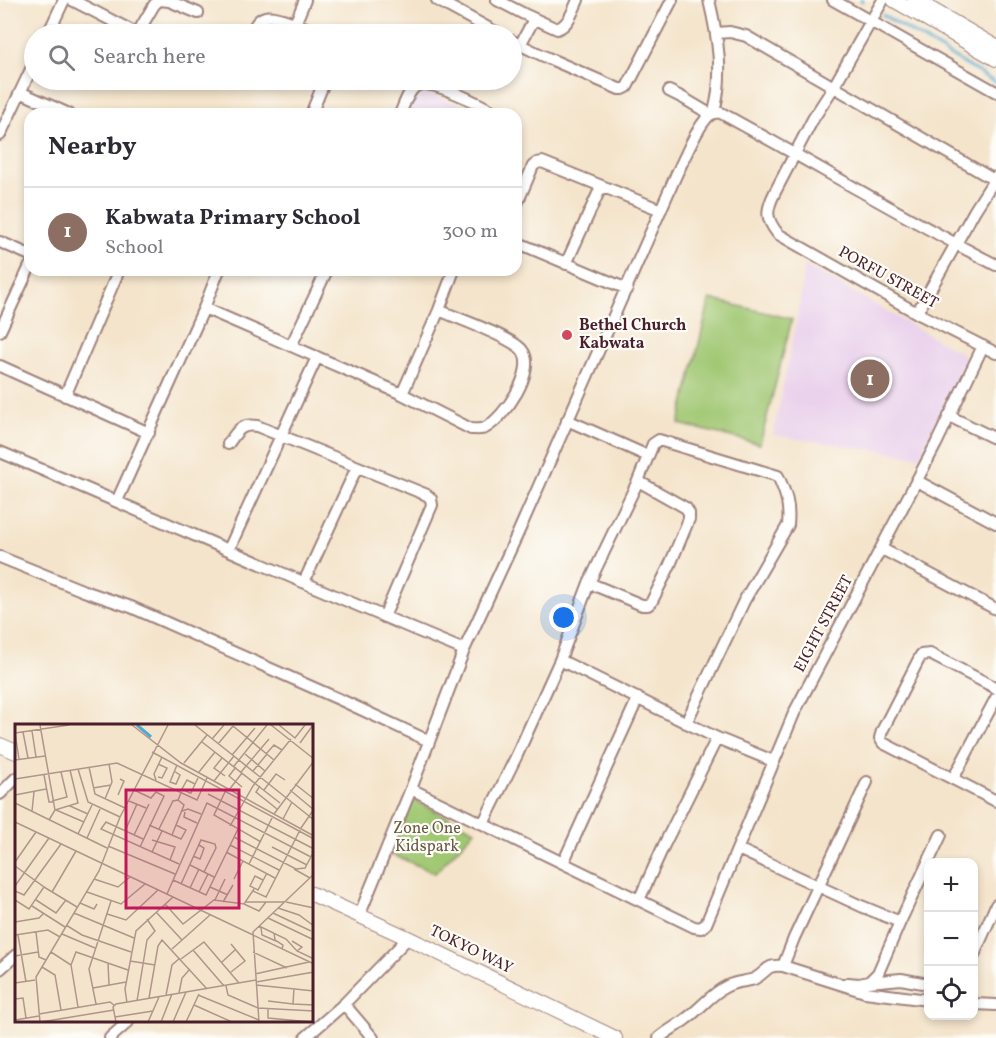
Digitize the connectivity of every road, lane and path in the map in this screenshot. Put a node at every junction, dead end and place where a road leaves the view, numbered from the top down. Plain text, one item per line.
1 (64, 0) edge
2 (72, 0) edge
3 (160, 0) edge
4 (305, 0) edge
5 (437, 0) edge
6 (497, 0) edge
7 (578, 0) edge
8 (672, 0) edge
9 (709, 0) edge
10 (833, 0) edge
11 (883, 0) edge
12 (894, 0) edge
13 (915, 0) edge
14 (198, 13) dead end
15 (534, 19) junction
16 (871, 22) junction
17 (53, 24) edge
18 (119, 24) edge
19 (144, 24) edge
20 (255, 24) edge
21 (295, 24) joint
22 (471, 24) edge
23 (716, 33) junction
24 (522, 35) edge
25 (522, 46) edge
26 (996, 47) edge
27 (996, 59) edge
28 (24, 84) edge
29 (833, 88) junction
30 (322, 90) edge
31 (412, 90) edge
32 (447, 90) edge
33 (669, 91) dead end
34 (20, 92) junction
35 (452, 92) joint
36 (996, 92) edge
37 (56, 108) edge
38 (314, 108) edge
39 (403, 108) edge
40 (486, 108) edge
41 (712, 113) junction
42 (0, 135) edge
43 (795, 153) junction
44 (996, 179) edge
45 (601, 187) junction
46 (522, 189) edge
47 (661, 210) junction
48 (0, 242) edge
49 (955, 244) junction
50 (522, 245) edge
51 (24, 252) edge
52 (566, 264) junction
53 (996, 265) edge
54 (25, 276) edge
55 (116, 276) edge
56 (217, 276) edge
57 (324, 276) edge
58 (452, 276) edge
59 (627, 289) junction
60 (204, 308) junction
61 (439, 310) junction
62 (918, 313) junction
63 (0, 331) edge
64 (291, 346) junction
65 (983, 346) junction
66 (996, 353) edge
67 (317, 357) junction
68 (0, 366) edge
69 (402, 394) junction
70 (64, 396) junction
71 (950, 416) junction
72 (567, 420) junction
73 (149, 433) junction
74 (281, 436) junction
75 (996, 439) edge
76 (228, 444) dead end
77 (0, 452) edge
78 (648, 456) junction
79 (357, 467) junction
80 (638, 481) junction
81 (916, 481) junction
82 (117, 501) junction
83 (996, 523) edge
84 (229, 549) junction
85 (882, 549) junction
86 (0, 557) edge
87 (304, 582) junction
88 (589, 583) junction
89 (996, 609) edge
90 (384, 617) junction
91 (464, 650) junction
92 (560, 660) junction
93 (996, 688) edge
94 (638, 698) junction
95 (996, 698) edge
96 (686, 723) junction
97 (717, 738) junction
98 (429, 741) junction
99 (0, 745) edge
100 (15, 752) edge
101 (773, 761) junction
102 (15, 778) edge
103 (953, 778) junction
104 (867, 782) dead end
105 (411, 789) junction
106 (0, 794) edge
107 (996, 801) edge
108 (483, 824) junction
109 (941, 835) dead end
110 (738, 849) junction
111 (563, 863) junction
112 (818, 887) junction
113 (314, 895) edge
114 (639, 900) junction
115 (996, 905) edge
116 (359, 916) junction
117 (900, 922) junction
118 (408, 938) junction
119 (978, 947) edge
120 (15, 956) edge
121 (783, 966) junction
122 (0, 969) edge
123 (831, 981) junction
124 (869, 982) junction
125 (924, 983) edge
126 (924, 999) edge
127 (344, 1004) junction
128 (978, 1004) edge
129 (996, 1005) edge
130 (127, 1023) edge
131 (110, 1038) edge
132 (305, 1038) edge
133 (373, 1038) edge
134 (615, 1038) edge
135 (659, 1038) edge

1 - 17 street
2 - 18 street
3 - 14 street
3 - 19 street
4 - 21 street
5 - 22 street
6 - 15 street
7 - 15 street
8 - 25 street
9 - 23 street
10 - 16 street
11 - 16 street
12 - 27 main road
13 - 26 main road
15 - 24 street
16 - 29 street
16 - 36 street
20 - 21 street
23 - 29 street
23 - 41 street
28 - 34 street
29 - 43 street
29 - 44 street
30 - 38 street
31 - 39 street
32 - 35 street
33 - 41 street
34 - 37 street
34 - 42 street
35 - 40 street
41 - 43 street
41 - 47 street
43 - 49 street
43 - 62 street, PORFU STREET
44 - 49 street
45 - 46 street
45 - 47 street
45 - 52 street
47 - 59 street
48 - 51 street
49 - 53 street
49 - 62 street
50 - 52 street
52 - 59 street
54 - 63 street
55 - 70 street
56 - 60 street
57 - 64 street
58 - 61 street
59 - 72 street
60 - 64 street
60 - 73 street
61 - 69 street
61 - 69 street
62 - 65 street, PORFU STREET
64 - 67 street
65 - 66 street, PORFU STREET
65 - 71 street, EIGHT STREET
67 - 69 street
67 - 74 street
68 - 70 street
70 - 73 street
71 - 75 street
71 - 81 street, EIGHT STREET
72 - 78 street
72 - 91 street
73 - 82 street
74 - 76 street
74 - 79 street
74 - 84 street
77 - 82 street
78 - 80 street
78 - 96 street
79 - 87 street
79 - 90 street
80 - 88 street
80 - 88 street
81 - 83 street
81 - 85 street, EIGHT STREET
82 - 84 street
84 - 87 street
85 - 89 street
85 - 101 street, EIGHT STREET
86 - 98 street
87 - 90 street
88 - 92 street
90 - 91 street
91 - 98 street
92 - 94 street
92 - 108 street
93 - 103 street
94 - 96 street
94 - 111 street
95 - 103 street
96 - 97 street
97 - 101 street
97 - 114 street
98 - 105 street
99 - 100 main road
101 - 110 street, EIGHT STREET
102 - 106 street
103 - 107 street
104 - 112 street
105 - 108 street
105 - 116 street
108 - 111 street
109 - 117 street
110 - 112 street
110 - 114 street, EIGHT STREET
111 - 114 street
112 - 117 street
112 - 121 street
113 - 116 main road, TOKYO WAY
115 - 119 street
116 - 118 main road, TOKYO WAY
117 - 124 street
118 - 127 street
118 - 134 main road, TOKYO WAY
120 - 122 street
121 - 123 street
121 - 135 street
123 - 124 street
123 - 126 street
124 - 125 street
127 - 132 street
127 - 133 street
128 - 129 street
130 - 131 street

